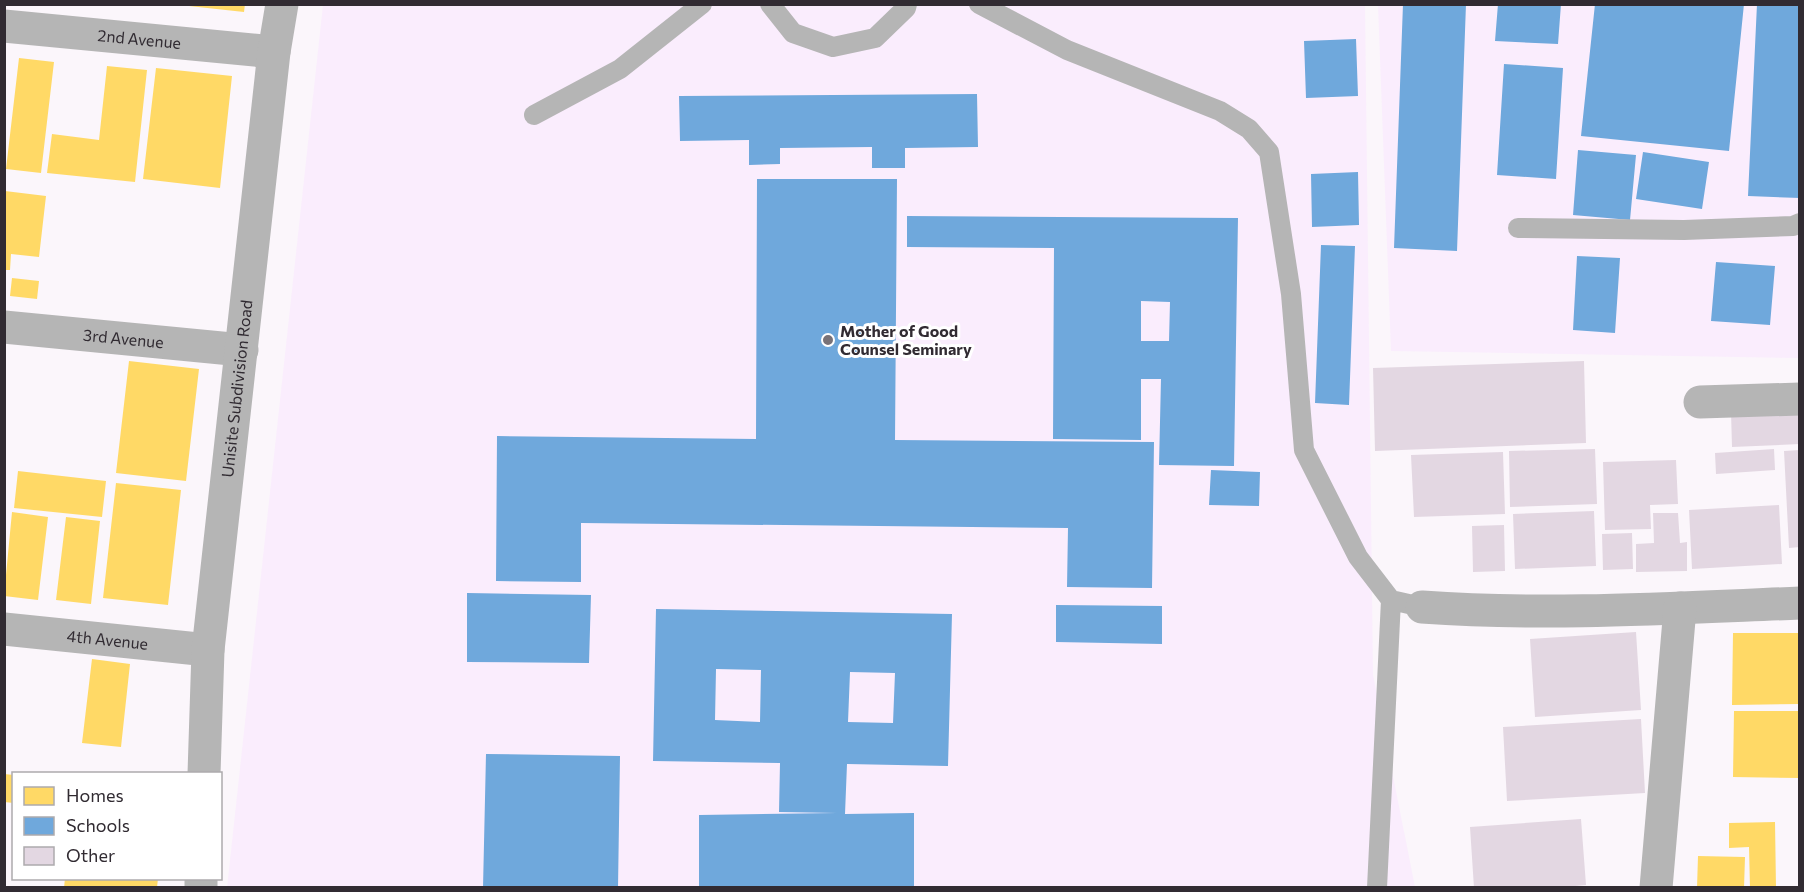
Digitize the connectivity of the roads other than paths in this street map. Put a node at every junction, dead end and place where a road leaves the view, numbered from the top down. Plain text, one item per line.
1 (282, 4) edge
2 (702, 4) edge
3 (770, 4) edge
4 (907, 4) edge
5 (979, 4) edge
6 (4, 26) edge
7 (274, 52) junction
8 (534, 115) dead end
9 (1800, 223) edge
10 (1518, 228) dead end
11 (4, 327) edge
12 (242, 350) junction
13 (1800, 399) edge
14 (1700, 402) dead end
15 (1391, 600) junction
16 (1800, 603) edge
17 (1422, 607) joint
18 (1680, 608) junction
19 (4, 629) edge
20 (208, 650) junction
21 (204, 772) edge
22 (1377, 888) edge
23 (1656, 888) edge

1 - 7 street, Unisite Subdivision Road
2 - 8 lane
3 - 4 lane
5 - 15 lane
6 - 7 street, 2nd Avenue
7 - 12 street, Unisite Subdivision Road
9 - 10 lane
11 - 12 street, 3rd Avenue
12 - 20 street, Unisite Subdivision Road
13 - 14 street
15 - 17 lane
15 - 22 lane
16 - 18 street
17 - 18 street
18 - 23 street
19 - 20 street, 4th Avenue
20 - 21 street, Unisite Subdivision Road

